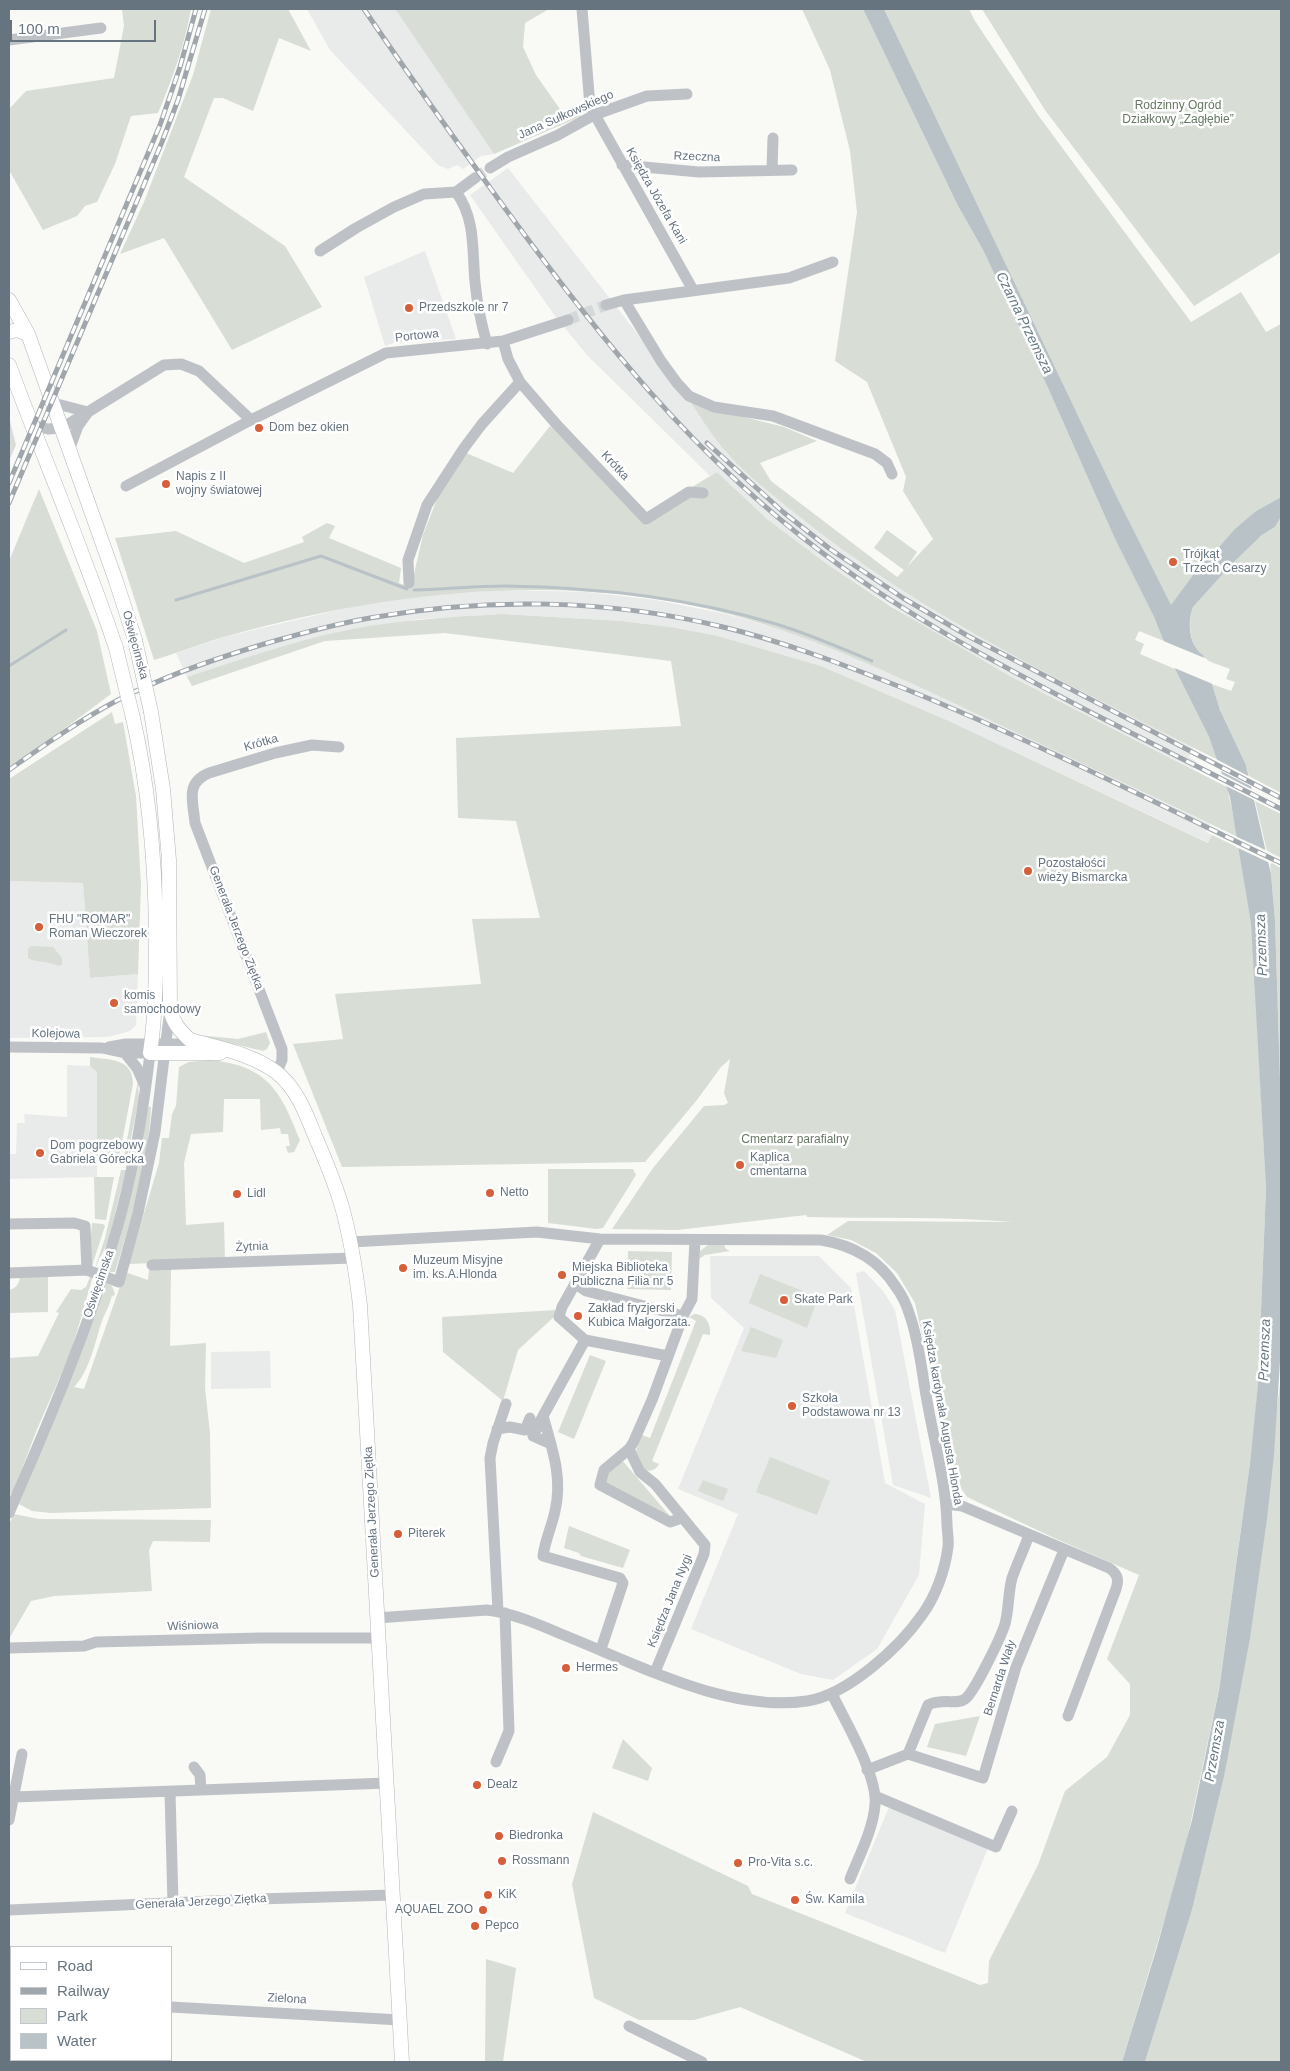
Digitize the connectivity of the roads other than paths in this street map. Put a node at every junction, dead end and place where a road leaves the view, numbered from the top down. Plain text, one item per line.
1 (582, 9) edge
2 (100, 28) dead end
3 (9, 40) edge
4 (687, 94) dead end
5 (594, 115) junction
6 (773, 138) dead end
7 (622, 165) junction
8 (490, 168) tunnel mouth
9 (772, 170) junction
10 (792, 170) dead end
11 (474, 178) tunnel mouth
12 (456, 192) junction
13 (320, 251) dead end
14 (833, 262) dead end
15 (694, 290) junction
16 (9, 300) edge
17 (624, 300) junction
18 (606, 305) tunnel mouth
19 (568, 320) tunnel mouth
20 (9, 332) edge
21 (28, 334) junction
22 (503, 341) junction
23 (487, 344) junction
24 (9, 365) edge
25 (520, 382) junction
26 (53, 403) junction
27 (88, 412) junction
28 (251, 420) junction
29 (31, 425) junction
30 (62, 428) junction
31 (69, 450) junction
32 (892, 474) dead end
33 (126, 486) dead end
34 (704, 493) dead end
35 (408, 583) dead end
36 (339, 747) dead end
37 (194, 782) joint
38 (170, 1009) junction
39 (190, 1040) junction
40 (9, 1047) edge
41 (102, 1048) junction
42 (150, 1048) junction
43 (165, 1049) junction
44 (230, 1051) junction
45 (126, 1053) junction
46 (277, 1072) junction
47 (146, 1087) junction
48 (9, 1224) edge
49 (600, 1239) junction
50 (695, 1240) junction
51 (351, 1242) junction
52 (353, 1258) junction
53 (152, 1265) dead end
54 (87, 1270) junction
55 (9, 1273) edge
56 (102, 1275) junction
57 (576, 1284) junction
58 (684, 1316) junction
59 (586, 1340) junction
60 (668, 1356) junction
61 (506, 1404) dead end
62 (530, 1418) dead end
63 (497, 1428) junction
64 (628, 1449) junction
65 (946, 1504) junction
66 (11, 1508) edge
67 (682, 1518) junction
68 (1029, 1535) junction
69 (1064, 1550) junction
70 (501, 1612) junction
71 (377, 1618) junction
72 (378, 1638) junction
73 (9, 1648) edge
74 (601, 1649) junction
75 (655, 1672) junction
76 (832, 1694) junction
77 (1068, 1716) dead end
78 (22, 1754) dead end
79 (908, 1754) junction
80 (496, 1762) dead end
81 (194, 1767) dead end
82 (867, 1770) junction
83 (387, 1783) junction
84 (201, 1790) junction
85 (170, 1792) junction
86 (875, 1796) junction
87 (18, 1797) junction
88 (1012, 1811) dead end
89 (9, 1820) edge
90 (850, 1879) dead end
91 (393, 1895) junction
92 (173, 1904) junction
93 (9, 1910) edge
94 (172, 2007) edge
95 (400, 2020) junction
96 (629, 2026) dead end
97 (402, 2062) edge
98 (702, 2062) edge

1 - 5 street, Księdza Józefa Kani
2 - 3 street
4 - 5 street, Jana Sułkowskiego
5 - 7 street, Księdza Józefa Kani
5 - 8 street, Jana Sułkowskiego
6 - 9 street
7 - 9 street, Rzeczna
7 - 15 street, Księdza Józefa Kani
9 - 10 street, Rzeczna
11 - 12 street
12 - 13 street
12 - 23 street
14 - 15 street
15 - 17 street
16 - 21 main road, Oświęcimska
17 - 18 street
17 - 32 street
19 - 22 street, Portowa
20 - 21 main road
21 - 26 main road, Oświęcimska
22 - 23 street, Portowa
22 - 25 street
23 - 28 street, Portowa
24 - 29 main road, Oświęcimska
25 - 34 street, Krótka
25 - 35 street
26 - 27 street
26 - 30 main road, Oświęcimska
27 - 28 street
27 - 30 street
27 - 31 street
28 - 33 street, Portowa
29 - 30 street
29 - 42 main road, Oświęcimska, bridge
30 - 31 main road, Oświęcimska
31 - 38 main road, Oświęcimska, bridge
36 - 37 street, Krótka
37 - 46 street, Generała Jerzego Ziętka
38 - 39 main road, Oświęcimska
38 - 43 street, Oświęcimska
39 - 43 street
39 - 44 main road
40 - 41 street, Kolejowa
41 - 42 street, Kolejowa
41 - 45 street, Kolejowa
42 - 43 main road
42 - 45 street, Kolejowa
42 - 47 street, Oświęcimska
43 - 44 main road
43 - 56 street, Oświęcimska
44 - 46 main road, Generała Jerzego Ziętka
45 - 47 street
46 - 51 main road, Generała Jerzego Ziętka
47 - 56 street, Oświęcimska
48 - 54 street
49 - 50 street, Księdza kardynała Augusta Hlonda
49 - 51 street
49 - 57 street
50 - 58 street
50 - 65 street, Księdza kardynała Augusta Hlonda
51 - 52 main road, Generała Jerzego Ziętka
52 - 53 street, Żytnia
52 - 71 main road, Generała Jerzego Ziętka
54 - 55 street
54 - 56 street
56 - 66 street, Oświęcimska
57 - 58 street
57 - 59 street
58 - 60 street
59 - 60 street
59 - 74 street
60 - 64 street
61 - 63 street
62 - 63 street
63 - 70 street
64 - 67 street, Księdza Jana Nygi
64 - 67 street
65 - 68 street
65 - 76 street, Księdza kardynała Augusta Hlonda
67 - 75 street, Księdza Jana Nygi
68 - 69 street
68 - 79 street, Bernarda Wały
69 - 77 street
69 - 79 street, Bernarda Wały
70 - 71 street, Księdza kardynała Augusta Hlonda
70 - 74 street, Księdza kardynała Augusta Hlonda
70 - 80 street
71 - 72 main road, Generała Jerzego Ziętka
72 - 73 street, Wiśniowa
72 - 83 main road, Generała Jerzego Ziętka
74 - 75 street, Księdza kardynała Augusta Hlonda
75 - 76 street, Księdza kardynała Augusta Hlonda
76 - 82 street
78 - 87 street
79 - 82 street
81 - 84 street
82 - 86 street
83 - 84 street
83 - 91 main road, Generała Jerzego Ziętka
84 - 85 street
85 - 87 street
85 - 92 street
86 - 88 street
86 - 90 street
87 - 89 street
91 - 92 street, Generała Jerzego Ziętka
91 - 95 main road, Generała Jerzego Ziętka
92 - 93 street, Generała Jerzego Ziętka
94 - 95 street, Zielona
95 - 97 main road, Generała Jerzego Ziętka
96 - 98 street

